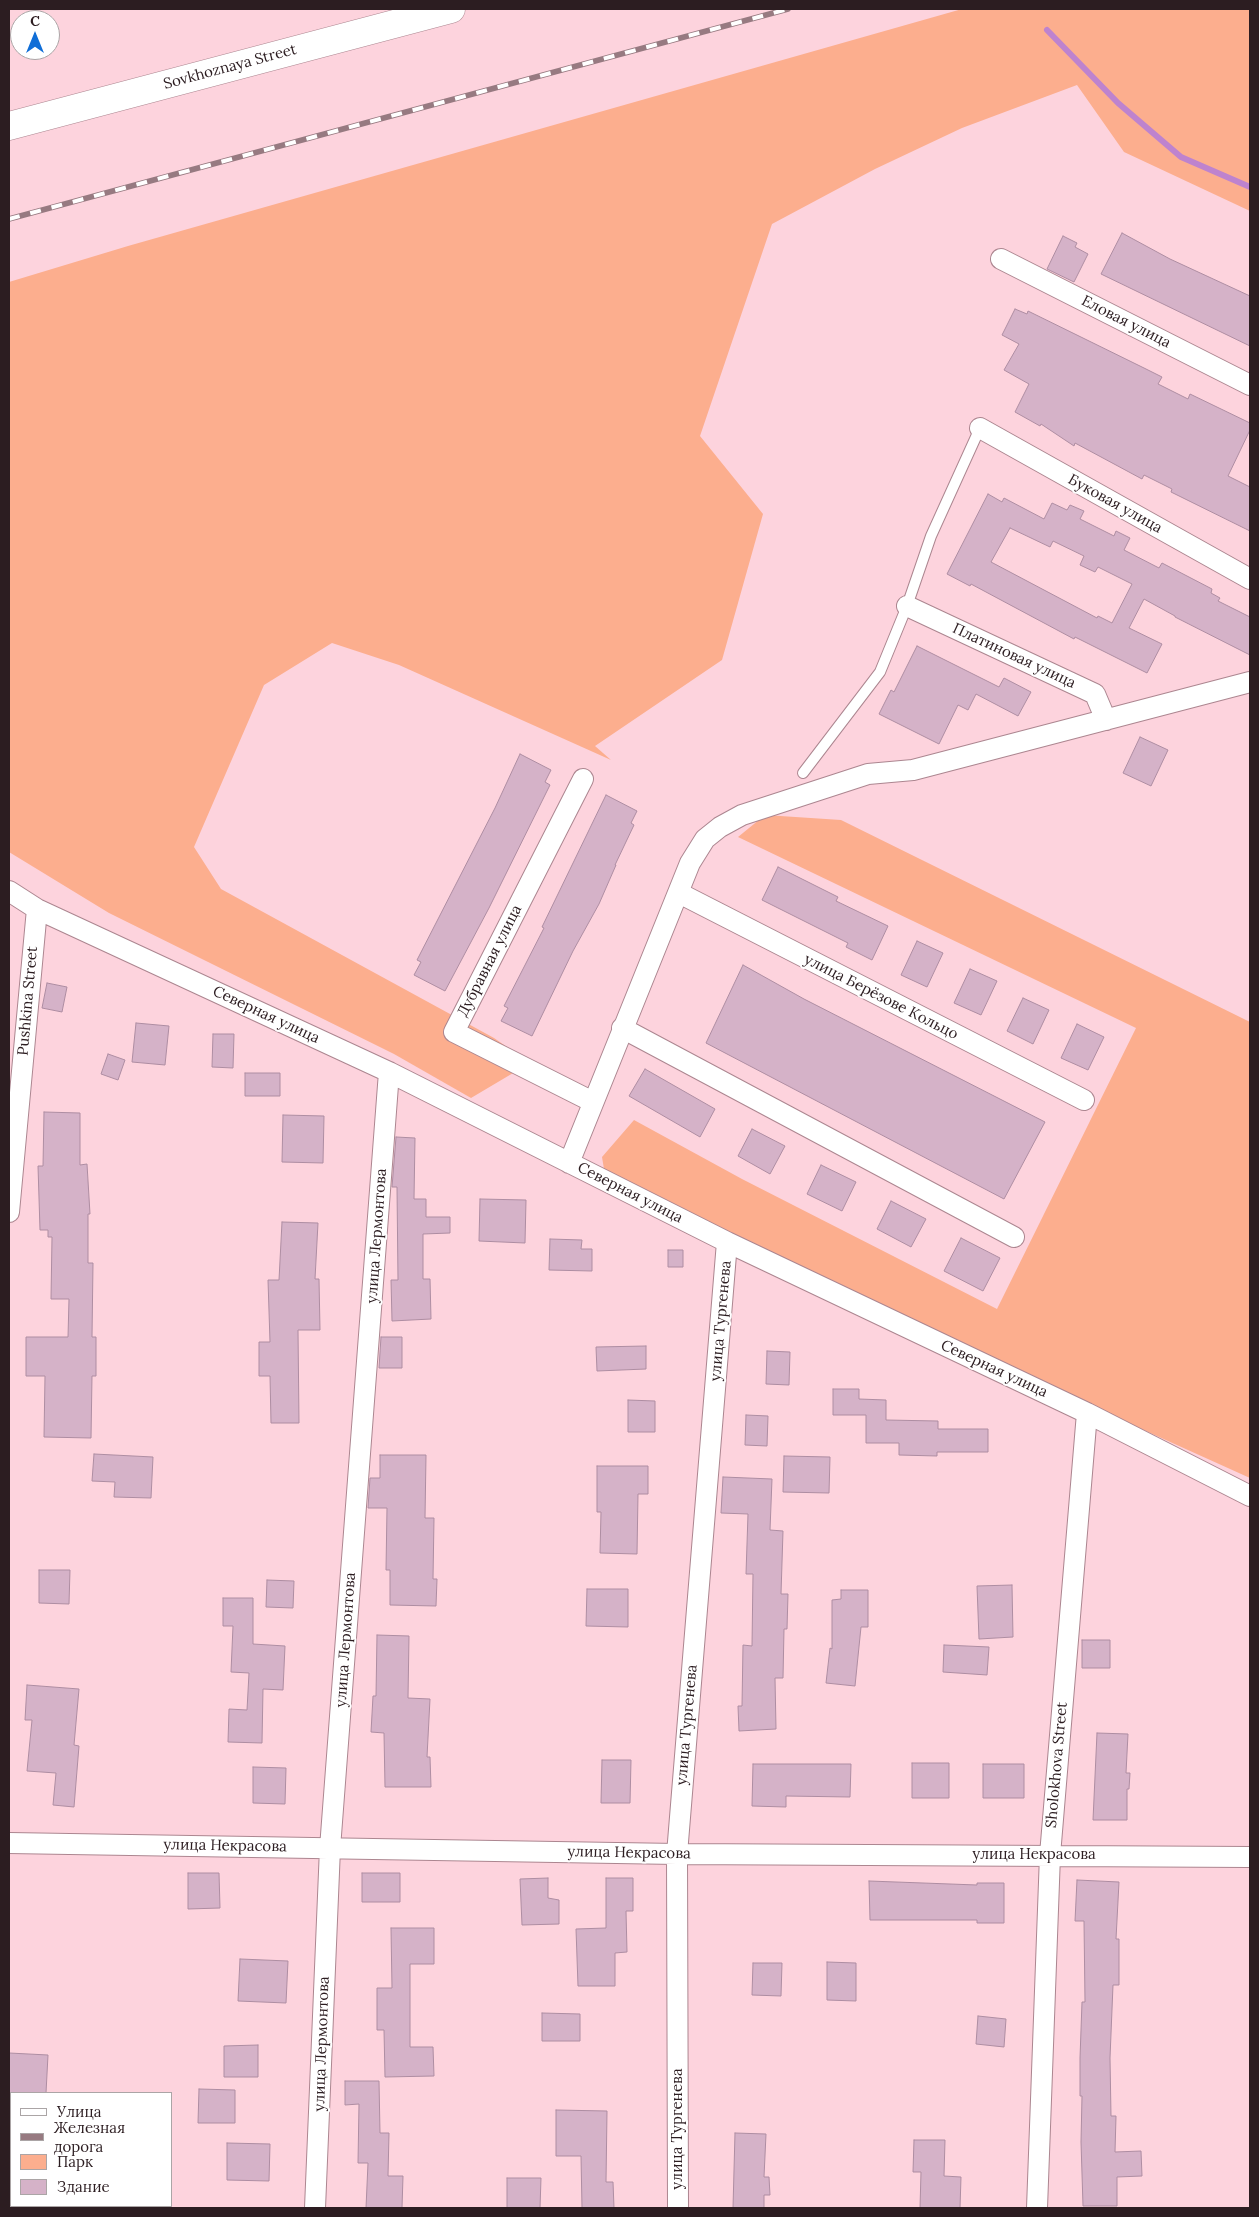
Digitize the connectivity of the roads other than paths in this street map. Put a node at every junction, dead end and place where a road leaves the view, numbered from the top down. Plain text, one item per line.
1 (451, 9) edge
2 (9, 126) edge
3 (1001, 259) dead end
4 (1250, 385) edge
5 (980, 428) joint
6 (1250, 579) edge
7 (907, 606) junction
8 (1250, 682) edge
9 (1106, 720) junction
10 (803, 773) dead end
11 (583, 779) dead end
12 (9, 891) edge
13 (679, 893) junction
14 (37, 909) junction
15 (622, 1028) junction
16 (389, 1072) junction
17 (1084, 1100) dead end
18 (593, 1102) junction
19 (569, 1163) junction
20 (9, 1212) edge
21 (1014, 1237) dead end
22 (727, 1242) junction
23 (1087, 1413) junction
24 (1250, 1496) edge
25 (9, 1843) edge
26 (330, 1848) junction
27 (677, 1854) junction
28 (1050, 1855) junction
29 (1250, 1857) edge
30 (315, 2208) edge
31 (678, 2208) edge
32 (1037, 2208) edge

1 - 2 street, Sovkhoznaya Street
3 - 4 street, Еловая улица
5 - 6 street, Буковая улица
5 - 7 lane
7 - 9 street, Платиновая улица
7 - 10 lane
8 - 9 street
9 - 13 street
11 - 18 street, Дубравная улица
12 - 14 street, Северная улица
13 - 15 street
13 - 17 street, улица Берёзове Кольцо
14 - 16 street, Северная улица
14 - 20 street, Pushkina Street
15 - 18 street
15 - 21 street
16 - 19 street, Северная улица
16 - 26 street, улица Лермонтова
18 - 19 street
19 - 22 street, Северная улица
22 - 23 street, Северная улица
22 - 27 street, улица Тургенева
23 - 24 street, Северная улица
23 - 28 street, Sholokhova Street
25 - 26 street, улица Некрасова
26 - 27 street, улица Некрасова
26 - 30 street, улица Лермонтова
27 - 28 street, улица Некрасова
27 - 31 street, улица Тургенева
28 - 29 street, улица Некрасова
28 - 32 street, Sholokhova Street

